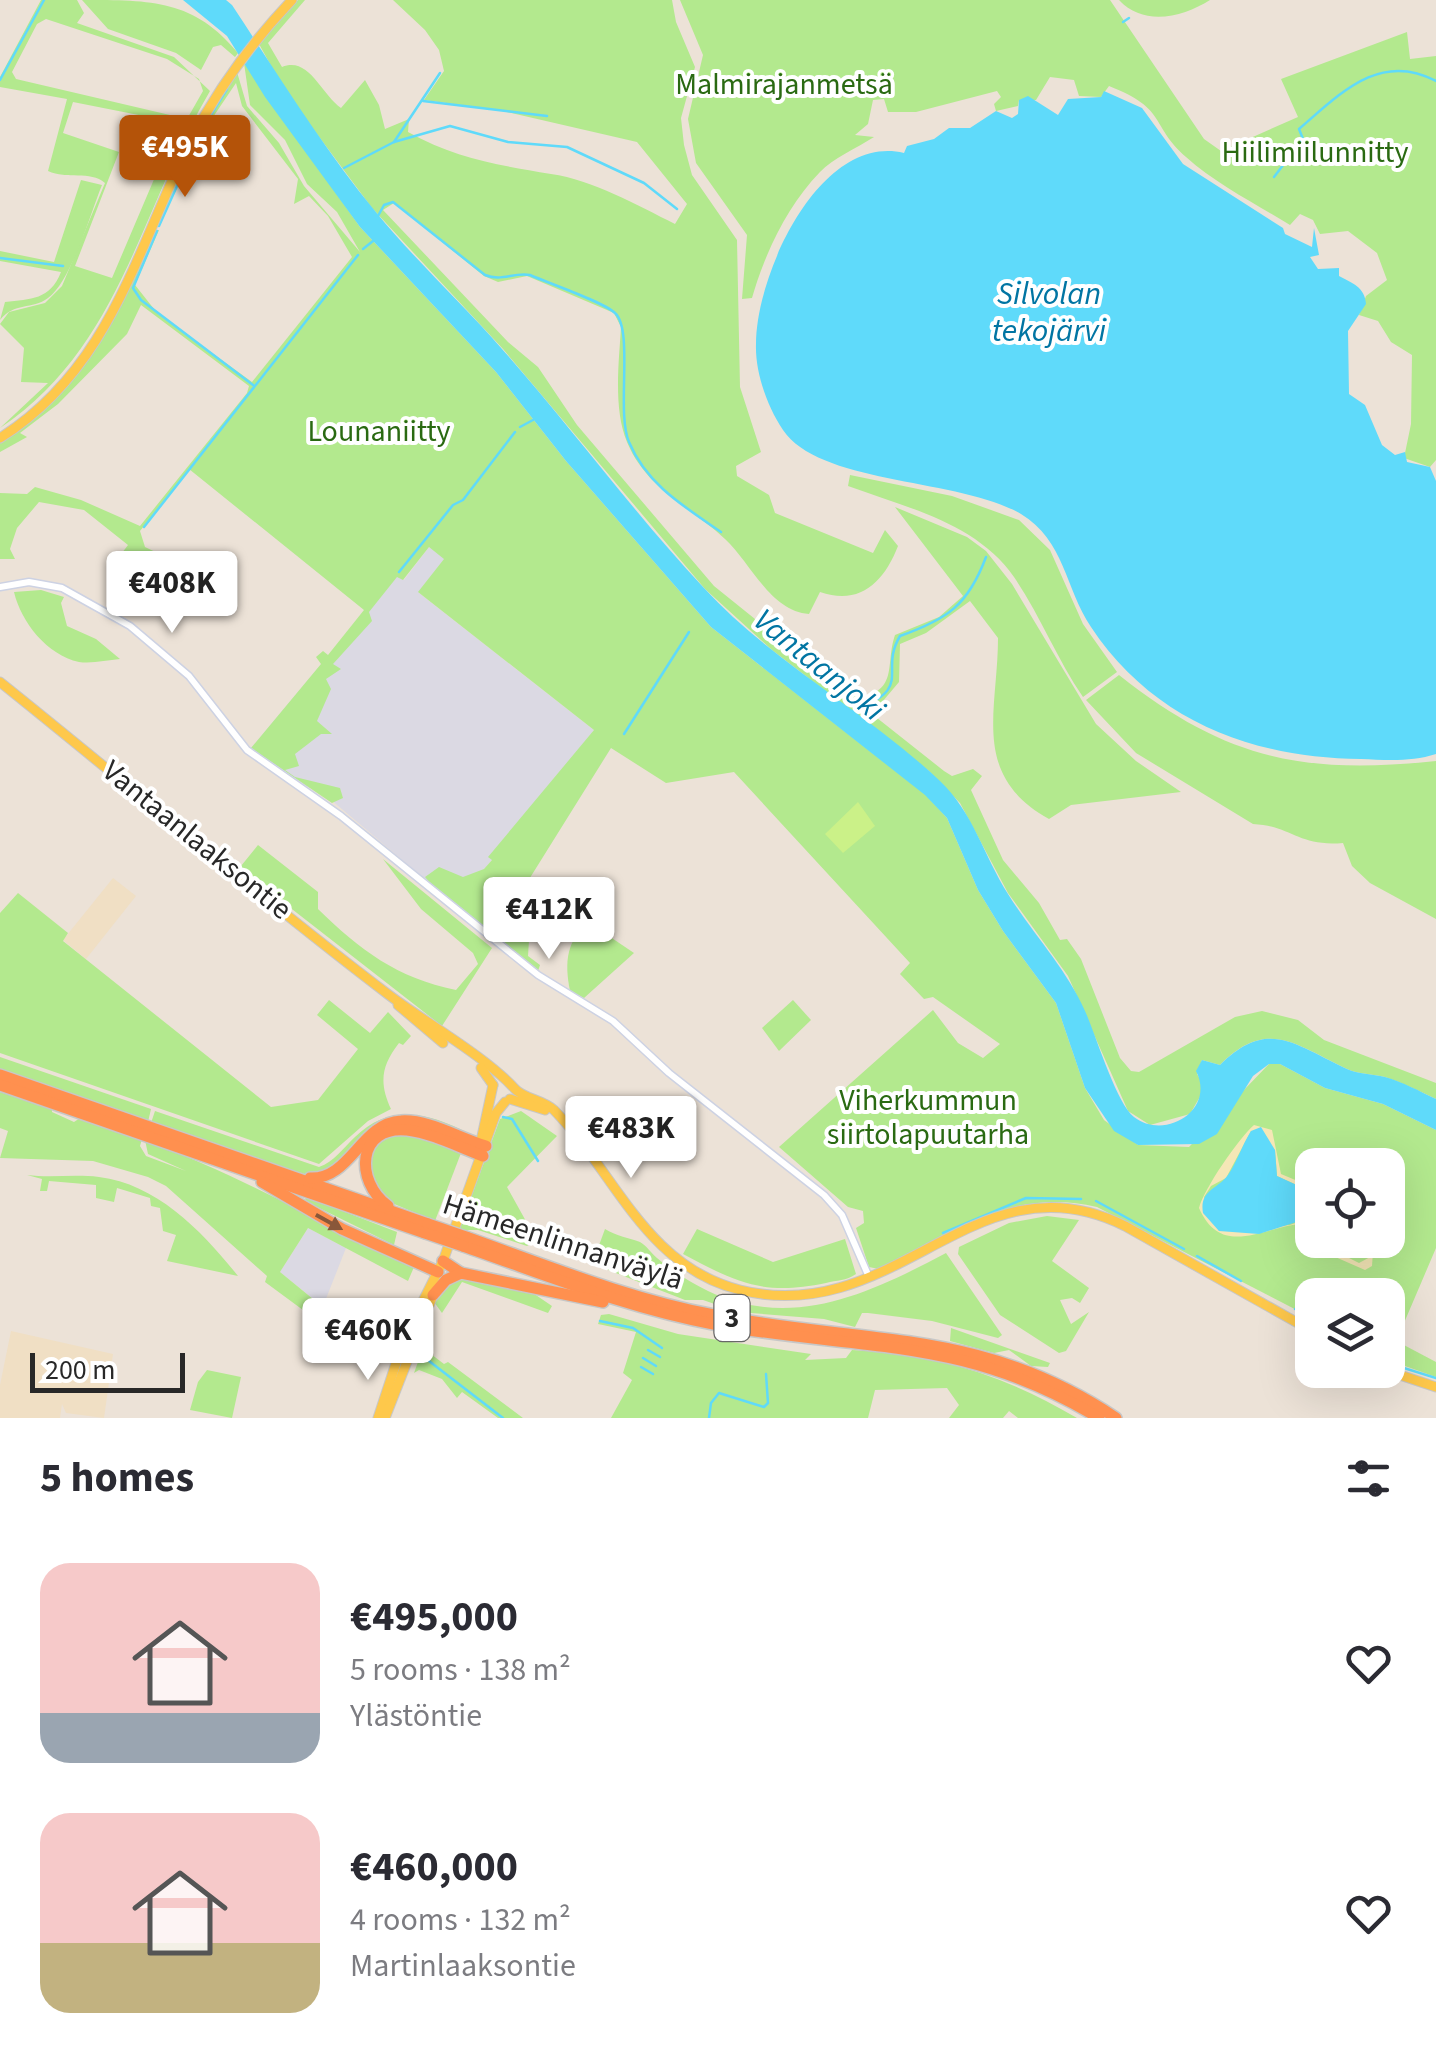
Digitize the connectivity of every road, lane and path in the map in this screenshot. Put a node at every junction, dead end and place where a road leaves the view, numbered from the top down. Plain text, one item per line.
1 (292, 0) edge
2 (0, 438) edge
3 (0, 587) edge
4 (0, 682) edge
5 (0, 1075) edge
6 (0, 1085) edge
7 (496, 1086) junction
8 (510, 1097) junction
9 (481, 1150) junction
10 (227, 1164) junction
11 (282, 1174) junction
12 (404, 1216) junction
13 (427, 1229) junction
14 (464, 1242) junction
15 (440, 1266) junction
16 (462, 1273) junction
17 (870, 1278) junction
18 (434, 1295) junction
19 (668, 1314) junction
20 (1295, 1322) edge
21 (1405, 1376) edge
22 (1436, 1386) edge
23 (382, 1418) edge
24 (1099, 1418) edge
25 (1116, 1418) edge

1 - 2 main road
3 - 17 street
4 - 7 main road, Vantaanlaaksontie
5 - 11 highway, Hämeenlinnanväylä / 3
6 - 10 highway, Hämeenlinnanväylä / 3
7 - 8 main road
7 - 8 main road
7 - 9 main road
8 - 9 main road
8 - 17 main road
9 - 11 highway
9 - 12 highway
9 - 15 main road
10 - 13 highway, Hämeenlinnanväylä / 3
10 -> 15 highway
11 - 12 highway, Hämeenlinnanväylä / 3
12 - 13 highway, Hämeenlinnanväylä / 3
13 - 14 highway, Hämeenlinnanväylä / 3, bridge
14 - 19 highway, Hämeenlinnanväylä / 3
14 - 25 highway, Hämeenlinnanväylä / 3
15 - 16 highway
15 - 18 main road
15 - 23 main road
16 - 18 highway
16 - 19 highway
17 - 20 main road
18 - 23 main road
19 - 24 highway, Hämeenlinnanväylä / 3
21 - 22 main road

